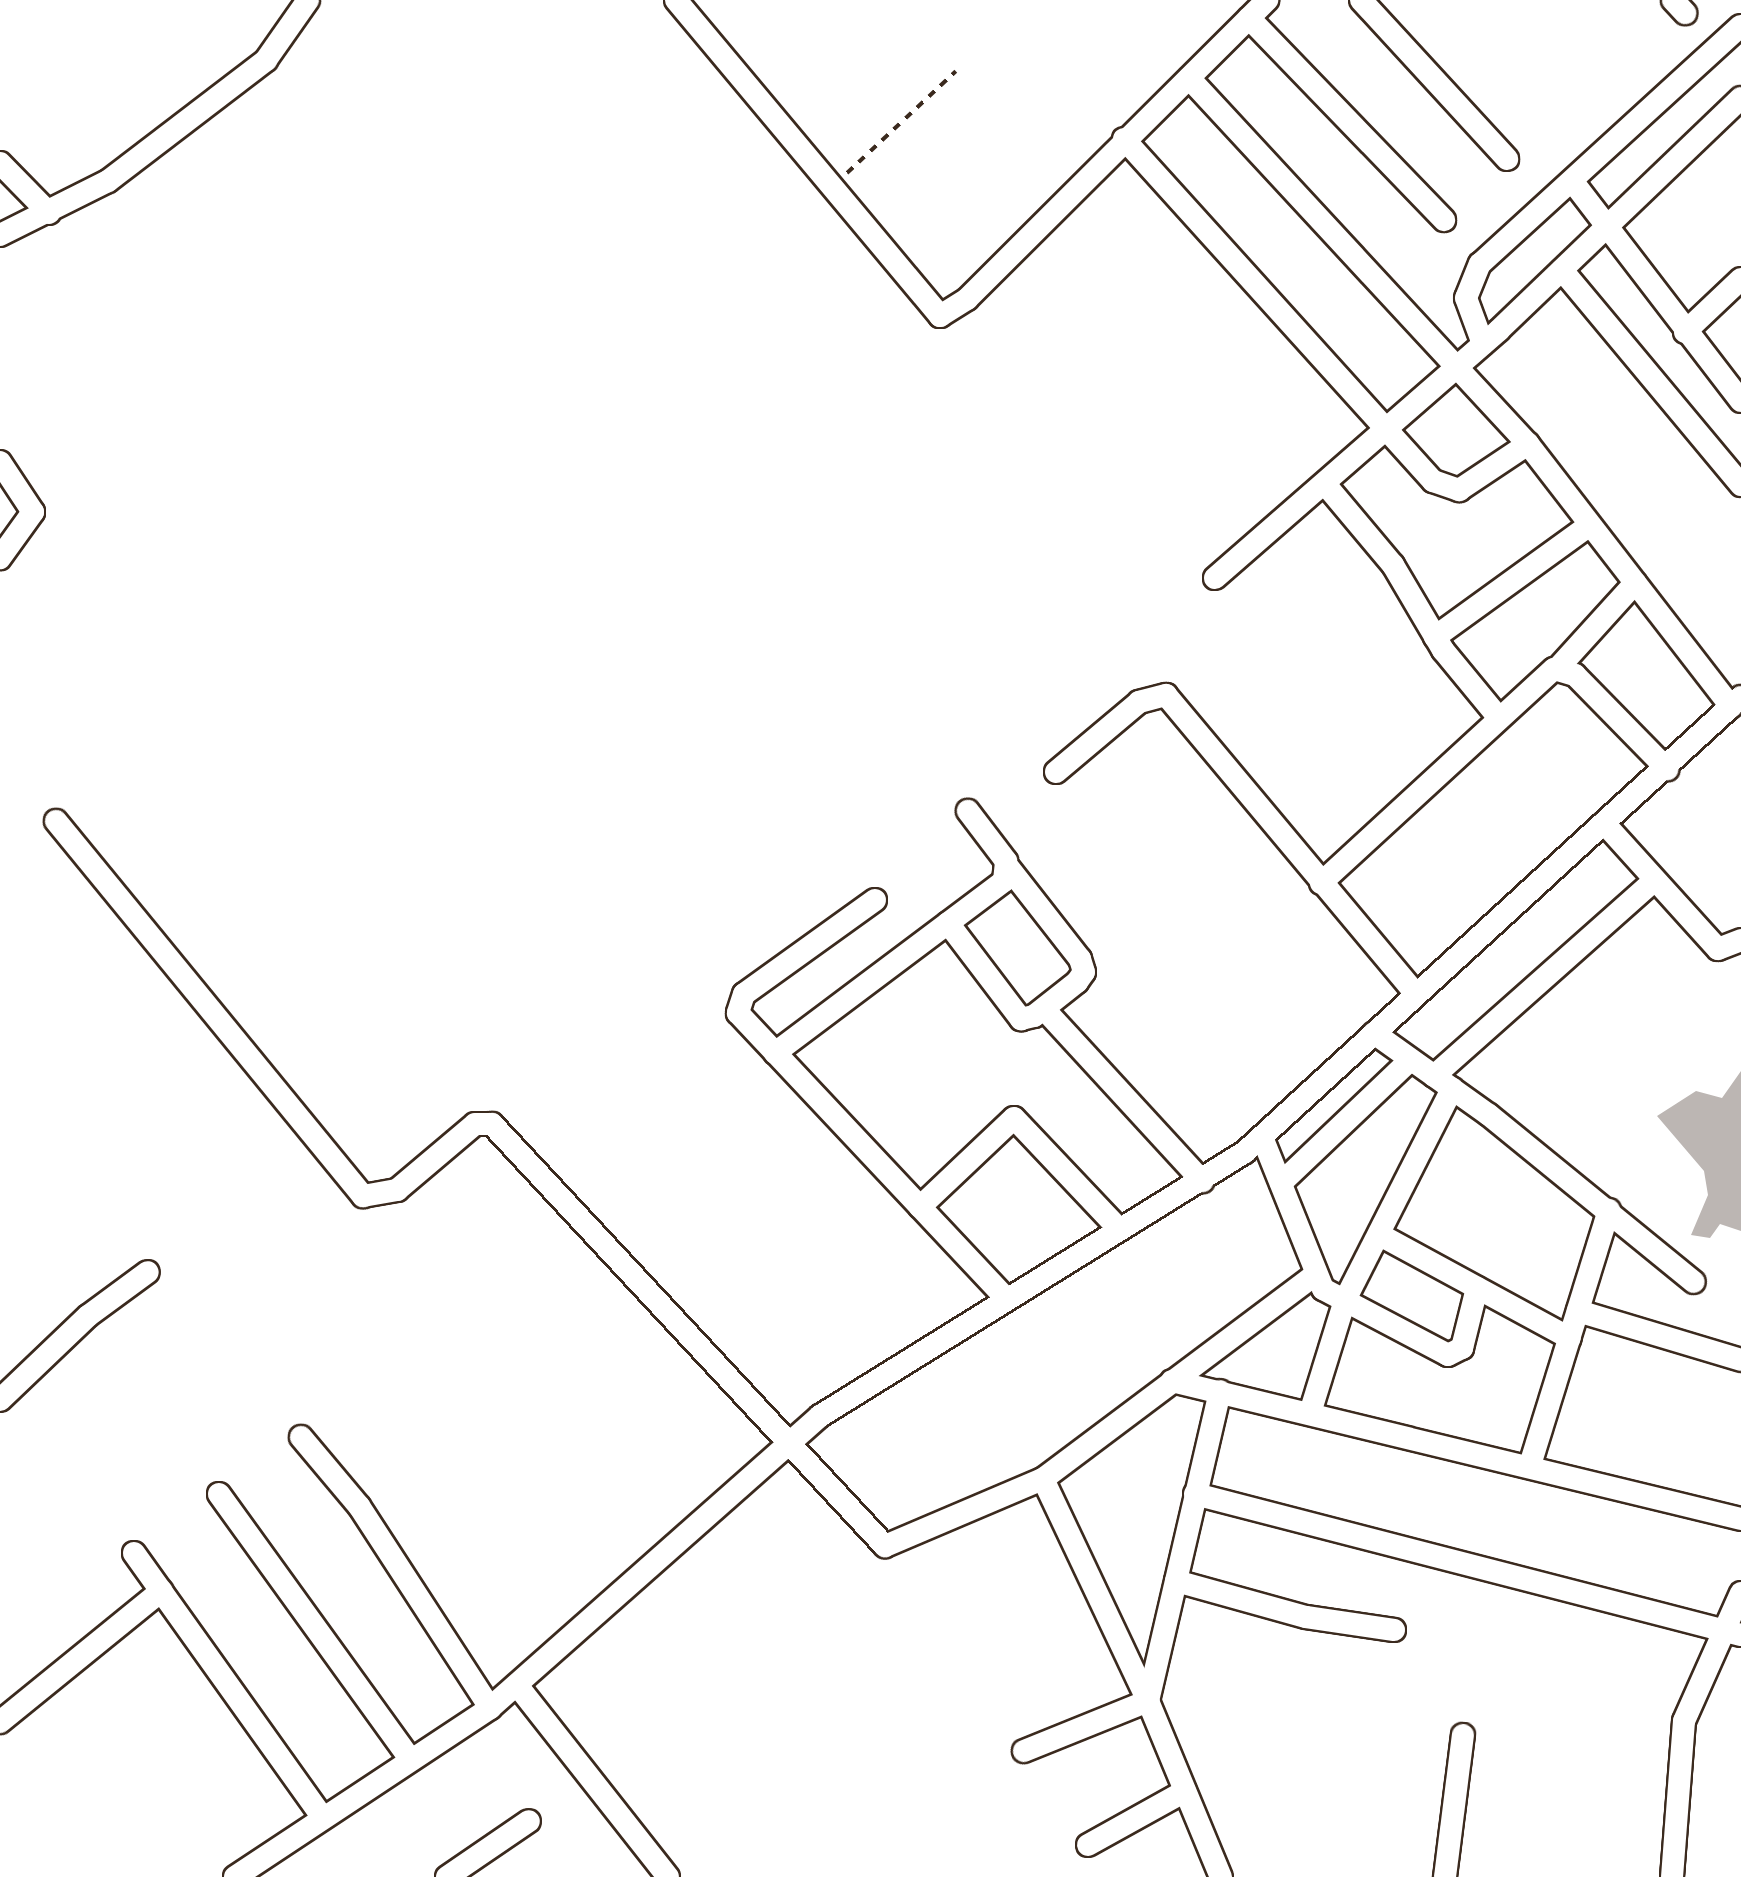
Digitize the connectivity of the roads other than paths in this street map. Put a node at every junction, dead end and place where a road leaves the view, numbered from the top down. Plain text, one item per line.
1 (308, 0) edge
2 (676, 0) edge
3 (1267, 0) edge
4 (1361, 0) edge
5 (1249, 18) junction
6 (1741, 26) edge
7 (1189, 78) junction
8 (1741, 98) edge
9 (1124, 139) junction
10 (1507, 159) dead end
11 (0, 163) edge
12 (1573, 182) junction
13 (48, 213) junction
14 (1444, 220) dead end
15 (1606, 228) junction
16 (0, 235) edge
17 (1562, 270) junction
18 (1741, 279) edge
19 (1685, 332) junction
20 (1483, 344) junction
21 (1458, 366) junction
22 (1741, 401) edge
23 (1386, 430) junction
24 (1528, 444) junction
25 (0, 462) edge
26 (1324, 484) junction
27 (1741, 484) edge
28 (1590, 525) junction
29 (0, 558) edge
30 (1215, 578) dead end
31 (1635, 583) junction
32 (1435, 636) junction
33 (1558, 668) junction
34 (1736, 702) edge
35 (1499, 718) junction
36 (1667, 769) junction
37 (1056, 772) dead end
38 (968, 811) dead end
39 (56, 821) dead end
40 (1604, 823) junction
41 (1008, 867) junction
42 (1655, 880) junction
43 (1321, 882) junction
44 (875, 900) dead end
45 (948, 923) junction
46 (1741, 940) edge
47 (1416, 994) junction
48 (1044, 1009) junction
49 (1374, 1033) junction
50 (775, 1052) junction
51 (1410, 1060) junction
52 (1442, 1083) junction
53 (1262, 1137) junction
54 (1202, 1181) junction
55 (1281, 1183) junction
56 (920, 1207) junction
57 (1609, 1210) junction
58 (1119, 1229) junction
59 (1380, 1234) junction
60 (148, 1272) dead end
61 (1313, 1276) junction
62 (1694, 1282) dead end
63 (1478, 1288) junction
64 (1005, 1297) junction
65 (1345, 1300) junction
66 (1578, 1311) junction
67 (1570, 1338) junction
68 (1741, 1360) edge
69 (1172, 1381) junction
70 (1220, 1391) junction
71 (0, 1400) edge
72 (1310, 1413) junction
73 (302, 1437) dead end
74 (786, 1444) junction
75 (1530, 1465) junction
76 (1043, 1479) junction
77 (219, 1494) dead end
78 (1195, 1494) junction
79 (1741, 1519) edge
80 (134, 1553) dead end
81 (1176, 1581) junction
82 (161, 1591) junction
83 (1741, 1593) edge
84 (1394, 1630) dead end
85 (1732, 1631) edge
86 (517, 1685) junction
87 (1148, 1701) junction
88 (490, 1708) junction
89 (0, 1722) edge
90 (1463, 1736) dead end
91 (1024, 1751) dead end
92 (409, 1758) junction
93 (1185, 1791) junction
94 (323, 1818) junction
95 (529, 1821) dead end
96 (1088, 1845) dead end
97 (235, 1877) edge
98 (447, 1877) edge
99 (668, 1877) edge
100 (1220, 1877) edge
101 (1445, 1877) edge
102 (1672, 1877) edge

1 - 13 street
2 - 9 street
3 - 5 street
4 - 10 street
5 - 7 street
5 - 14 street
6 - 12 street
7 - 9 street
7 - 21 street
8 - 15 street
9 - 23 street
11 - 13 street
12 - 15 street
12 - 20 street
13 - 16 street
15 - 17 street
15 - 19 street
17 - 20 street
17 - 27 street
18 - 19 street
19 - 22 street
20 - 21 street
21 - 23 street
21 - 24 street
23 - 24 street
23 - 26 street
24 - 28 street
25 - 29 street
26 - 30 street
26 - 32 street
28 - 31 street
28 - 32 street
31 - 33 street
31 - 34 street
32 - 35 street
33 - 35 street
33 - 36 street
34 - 36 street
35 - 43 street
36 - 40 street
37 - 43 street
38 - 41 street
39 - 74 street
40 - 42 street
40 - 47 street
41 - 45 street
41 - 48 street
42 - 46 street
42 - 52 street
43 - 47 street
44 - 50 street
45 - 48 street
45 - 50 street
47 - 49 street
48 - 54 street
49 - 51 street
49 - 53 street
50 - 56 street
51 - 52 street
51 - 55 street
52 - 57 street
52 - 59 street
53 - 54 street
53 - 55 street
54 - 58 street
55 - 61 street
56 - 58 street
56 - 64 street
57 - 62 street
57 - 66 street
58 - 64 street
59 - 63 street
59 - 65 street
60 - 71 street
61 - 65 street
61 - 69 street
63 - 65 street
63 - 67 street
64 - 74 street
65 - 72 street
66 - 67 street
66 - 68 street
67 - 75 street
69 - 70 street
69 - 76 street
70 - 72 street
70 - 78 street
72 - 75 street
73 - 88 street
74 - 76 street
74 - 86 street
75 - 79 street
76 - 87 street
77 - 92 street
78 - 81 street
78 - 85 street
80 - 82 street
81 - 84 street
81 - 87 street
82 - 89 street
82 - 94 street
83 - 85 street
85 - 102 street
86 - 88 street
86 - 99 street
87 - 91 street
87 - 93 street
88 - 92 street
90 - 101 street
92 - 94 street
93 - 96 street
93 - 100 street
94 - 97 street
95 - 98 street

